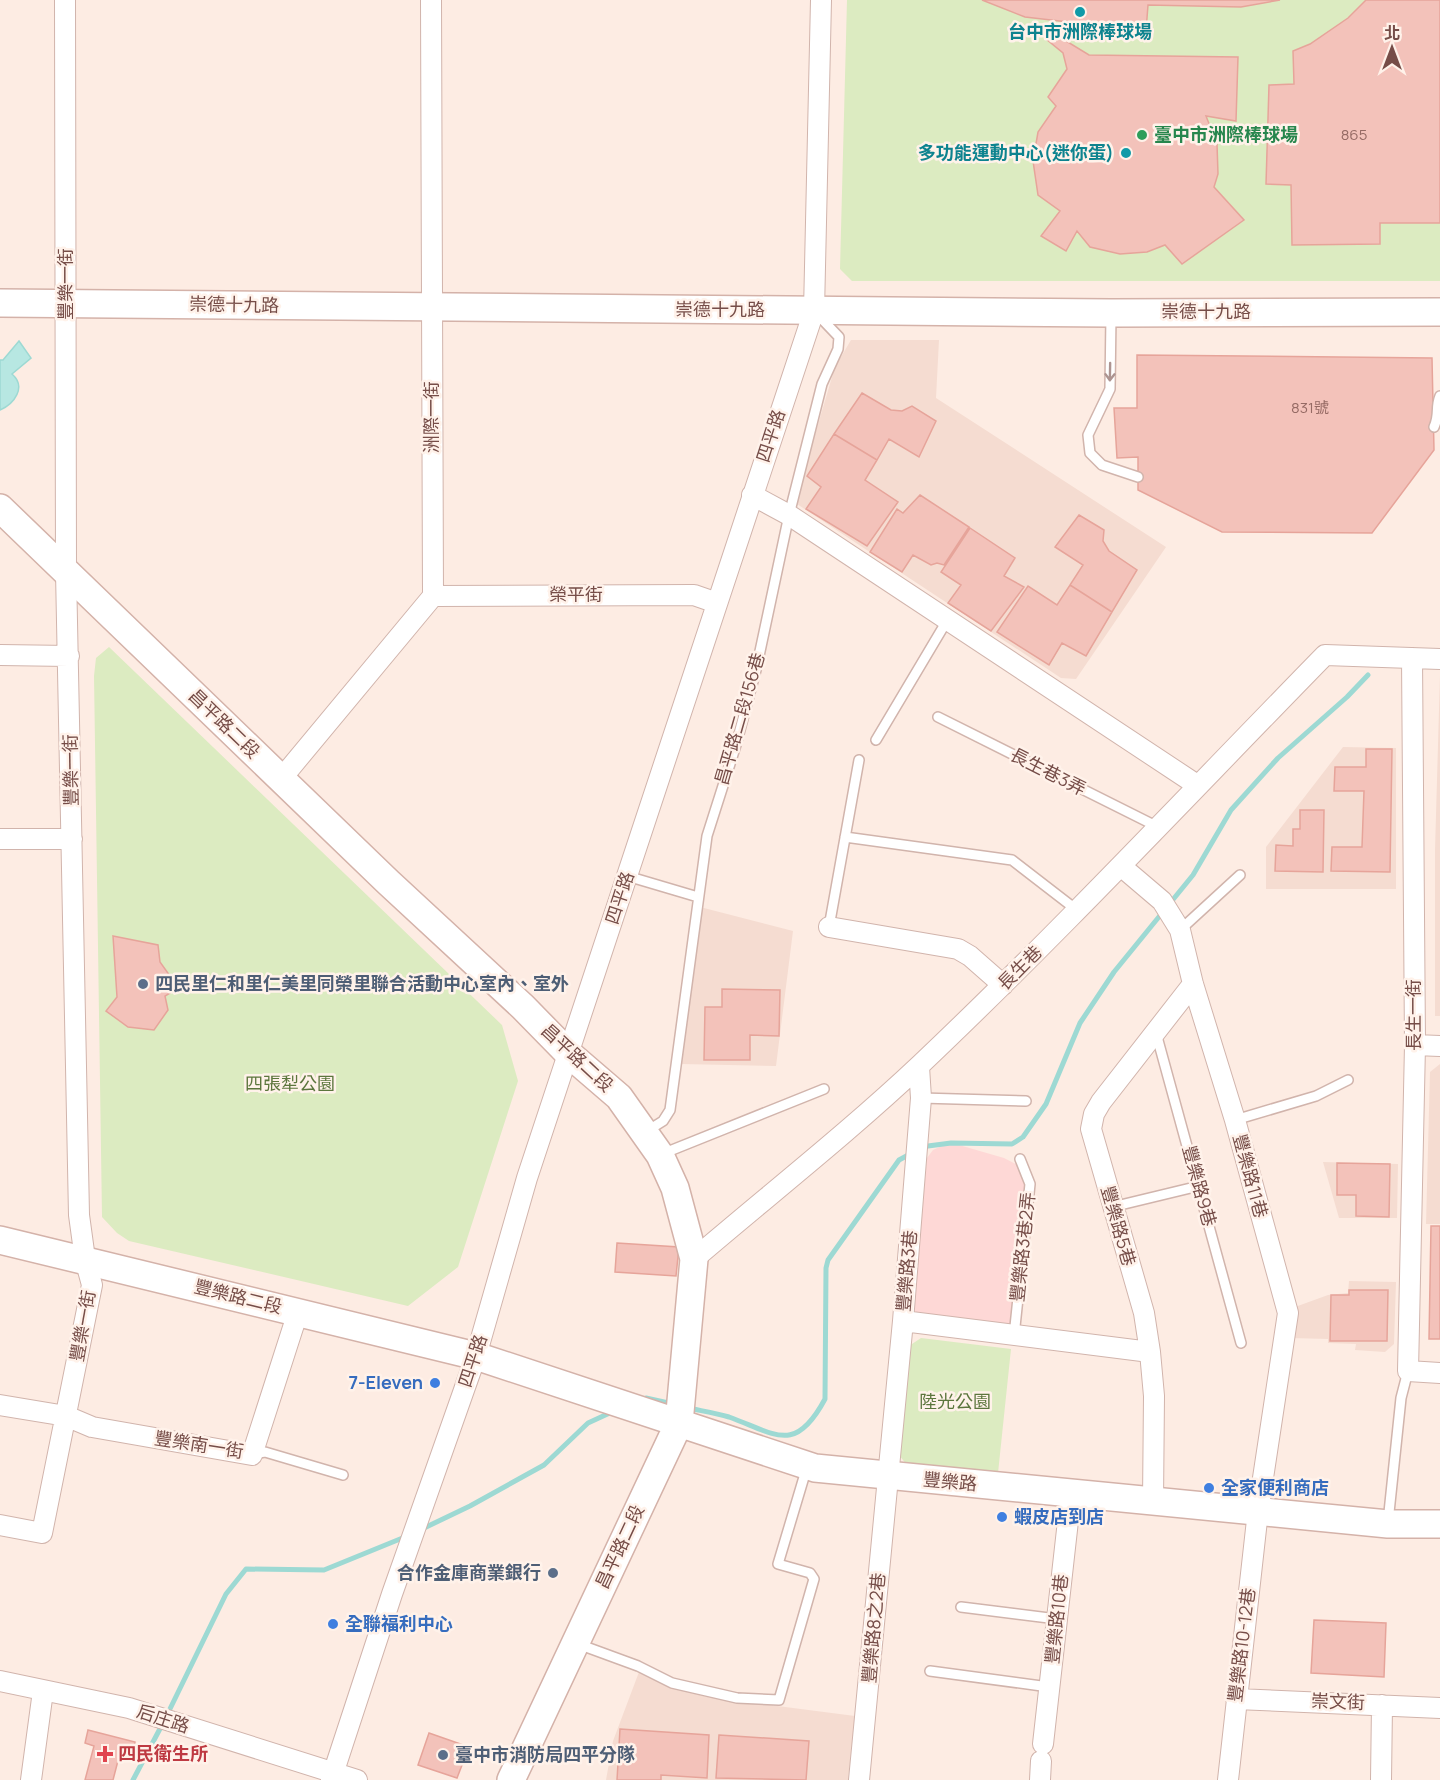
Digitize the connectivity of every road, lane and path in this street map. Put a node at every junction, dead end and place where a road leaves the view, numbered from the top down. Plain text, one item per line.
1 (65, 0) edge
2 (431, 0) edge
3 (821, 0) edge
4 (0, 303) edge
5 (66, 303) junction
6 (431, 308) junction
7 (814, 310) junction
8 (1111, 313) junction
9 (1440, 314) edge
10 (1440, 396) edge
11 (1434, 427) dead end
12 (1138, 477) dead end
13 (752, 495) junction
14 (0, 508) edge
15 (789, 515) junction
16 (66, 572) junction
17 (433, 596) junction
18 (717, 603) junction
19 (948, 620) junction
20 (0, 655) edge
21 (69, 656) junction
22 (1412, 658) junction
23 (1440, 659) edge
24 (938, 717) dead end
25 (876, 740) dead end
26 (859, 760) dead end
27 (281, 779) junction
28 (1197, 785) junction
29 (1158, 827) junction
30 (845, 837) junction
31 (0, 839) edge
32 (72, 839) junction
33 (1122, 867) junction
34 (1240, 875) dead end
35 (627, 876) junction
36 (698, 897) junction
37 (1078, 911) junction
38 (829, 927) joint
39 (1180, 930) junction
40 (1193, 984) junction
41 (1003, 985) junction
42 (1155, 1031) junction
43 (1415, 1046) junction
44 (1440, 1046) edge
45 (569, 1054) junction
46 (919, 1067) junction
47 (1348, 1080) dead end
48 (824, 1089) dead end
49 (921, 1098) junction
50 (1026, 1101) dead end
51 (1235, 1120) junction
52 (645, 1132) junction
53 (660, 1155) junction
54 (1020, 1159) dead end
55 (1199, 1186) junction
56 (1112, 1207) junction
57 (0, 1240) edge
58 (85, 1259) junction
59 (694, 1259) junction
60 (298, 1312) junction
61 (903, 1321) junction
62 (1014, 1337) junction
63 (1241, 1343) dead end
64 (1150, 1352) junction
65 (476, 1356) junction
66 (1408, 1371) junction
67 (1440, 1373) edge
68 (0, 1405) edge
69 (66, 1416) junction
70 (679, 1423) junction
71 (252, 1455) junction
72 (808, 1466) junction
73 (343, 1475) dead end
74 (888, 1476) junction
75 (1071, 1494) junction
76 (1153, 1501) junction
77 (1258, 1511) junction
78 (1388, 1524) junction
79 (1440, 1524) edge
80 (0, 1526) edge
81 (961, 1607) dead end
82 (1057, 1618) junction
83 (576, 1643) junction
84 (930, 1671) dead end
85 (0, 1681) edge
86 (1049, 1687) junction
87 (43, 1691) junction
88 (1236, 1699) junction
89 (1382, 1705) junction
90 (1440, 1708) edge
91 (1041, 1762) edge
92 (332, 1776) edge
93 (31, 1780) edge
94 (357, 1780) edge
95 (511, 1780) edge
96 (859, 1780) edge
97 (1228, 1780) edge
98 (1381, 1780) edge

1 - 5 street, 豐樂一街
2 - 6 street, 洲際一街
3 - 7 street, 四平路
4 - 5 street, 崇德十九路
5 - 6 street, 崇德十九路
5 - 16 street, 豐樂一街
6 - 7 street, 崇德十九路
6 - 17 street, 洲際一街
7 - 8 street, 崇德十九路
7 - 13 street, 四平路
7 - 15 lane, 昌平路二段156巷
8 - 9 street, 崇德十九路
8 -> 12 lane
10 - 11 lane
13 - 15 street
13 - 18 street, 四平路
14 - 16 street, 昌平路二段
15 - 19 street
15 - 36 lane, 昌平路二段156巷
16 - 21 street, 豐樂一街
16 - 27 street, 昌平路二段
17 - 18 street, 榮平街
17 - 27 street
18 - 35 street, 四平路
19 - 25 lane
19 - 28 street
20 - 21 street
21 - 32 street, 豐樂一街
22 - 23 street
22 - 28 street, 長生巷
22 - 43 street, 長生一街
24 - 29 lane, 長生巷3弄
26 - 30 lane
27 - 45 street, 昌平路二段
28 - 29 street, 長生巷
29 - 33 street, 長生巷
30 - 37 lane
30 - 38 lane
31 - 32 street
32 - 58 street, 豐樂一街
33 - 37 street, 長生巷
33 - 39 street, 豐樂路11巷
34 - 39 lane
35 - 36 lane
35 - 45 street, 四平路
36 - 52 lane, 昌平路二段156巷
37 - 41 street, 長生巷
38 - 41 street
39 - 40 street, 豐樂路11巷
40 - 42 street, 豐樂路5巷
40 - 51 street, 豐樂路11巷
41 - 46 street, 長生巷
42 - 55 lane, 豐樂路9巷
42 - 56 street, 豐樂路5巷
43 - 44 street
43 - 66 street, 長生一街
45 - 52 street, 昌平路二段
45 - 65 street, 四平路
46 - 49 street, 豐樂路3巷
46 - 59 street, 長生巷
47 - 51 lane
48 - 53 lane
49 - 50 lane
49 - 61 street, 豐樂路3巷
51 - 77 street, 豐樂路11巷
52 - 53 street, 昌平路二段
53 - 59 street, 昌平路二段
54 - 62 lane, 豐樂路3巷2弄
55 - 56 lane
55 - 63 lane, 豐樂路9巷
56 - 64 street, 豐樂路5巷
57 - 58 street, 豐樂路二段
58 - 60 street, 豐樂路二段
58 - 69 street, 豐樂一街
59 - 70 street, 昌平路二段
60 - 65 street, 豐樂路二段
60 - 71 street, 豐樂南一街
61 - 62 street
61 - 74 street, 豐樂路3巷
62 - 64 street
64 - 76 street, 豐樂路5巷
65 - 70 street, 豐樂路
65 - 92 street, 四平路
66 - 67 street
66 - 78 lane
68 - 69 street, 豐樂南一街
69 - 71 street, 豐樂南一街
69 - 80 street, 豐樂一街
70 - 72 street, 豐樂路
70 - 83 street, 昌平路二段
71 - 73 lane
72 - 74 street, 豐樂路
72 - 83 lane
74 - 75 street, 豐樂路
74 - 96 street, 豐樂路8之2巷
75 - 76 street, 豐樂路
75 - 82 street, 豐樂路10巷
76 - 77 street, 豐樂路
77 - 78 street, 豐樂路
77 - 88 street, 豐樂路10-12巷
78 - 79 street, 豐樂路
81 - 82 lane
82 - 86 street, 豐樂路10巷
83 - 95 street, 昌平路二段
84 - 86 lane
85 - 87 street, 后庄路
86 - 91 street, 豐樂路10巷
87 - 92 street, 后庄路
87 - 93 street
88 - 89 street, 崇文街
88 - 97 street, 豐樂路10-12巷
89 - 90 street, 崇文街
89 - 98 street
92 - 94 street, 后庄路

